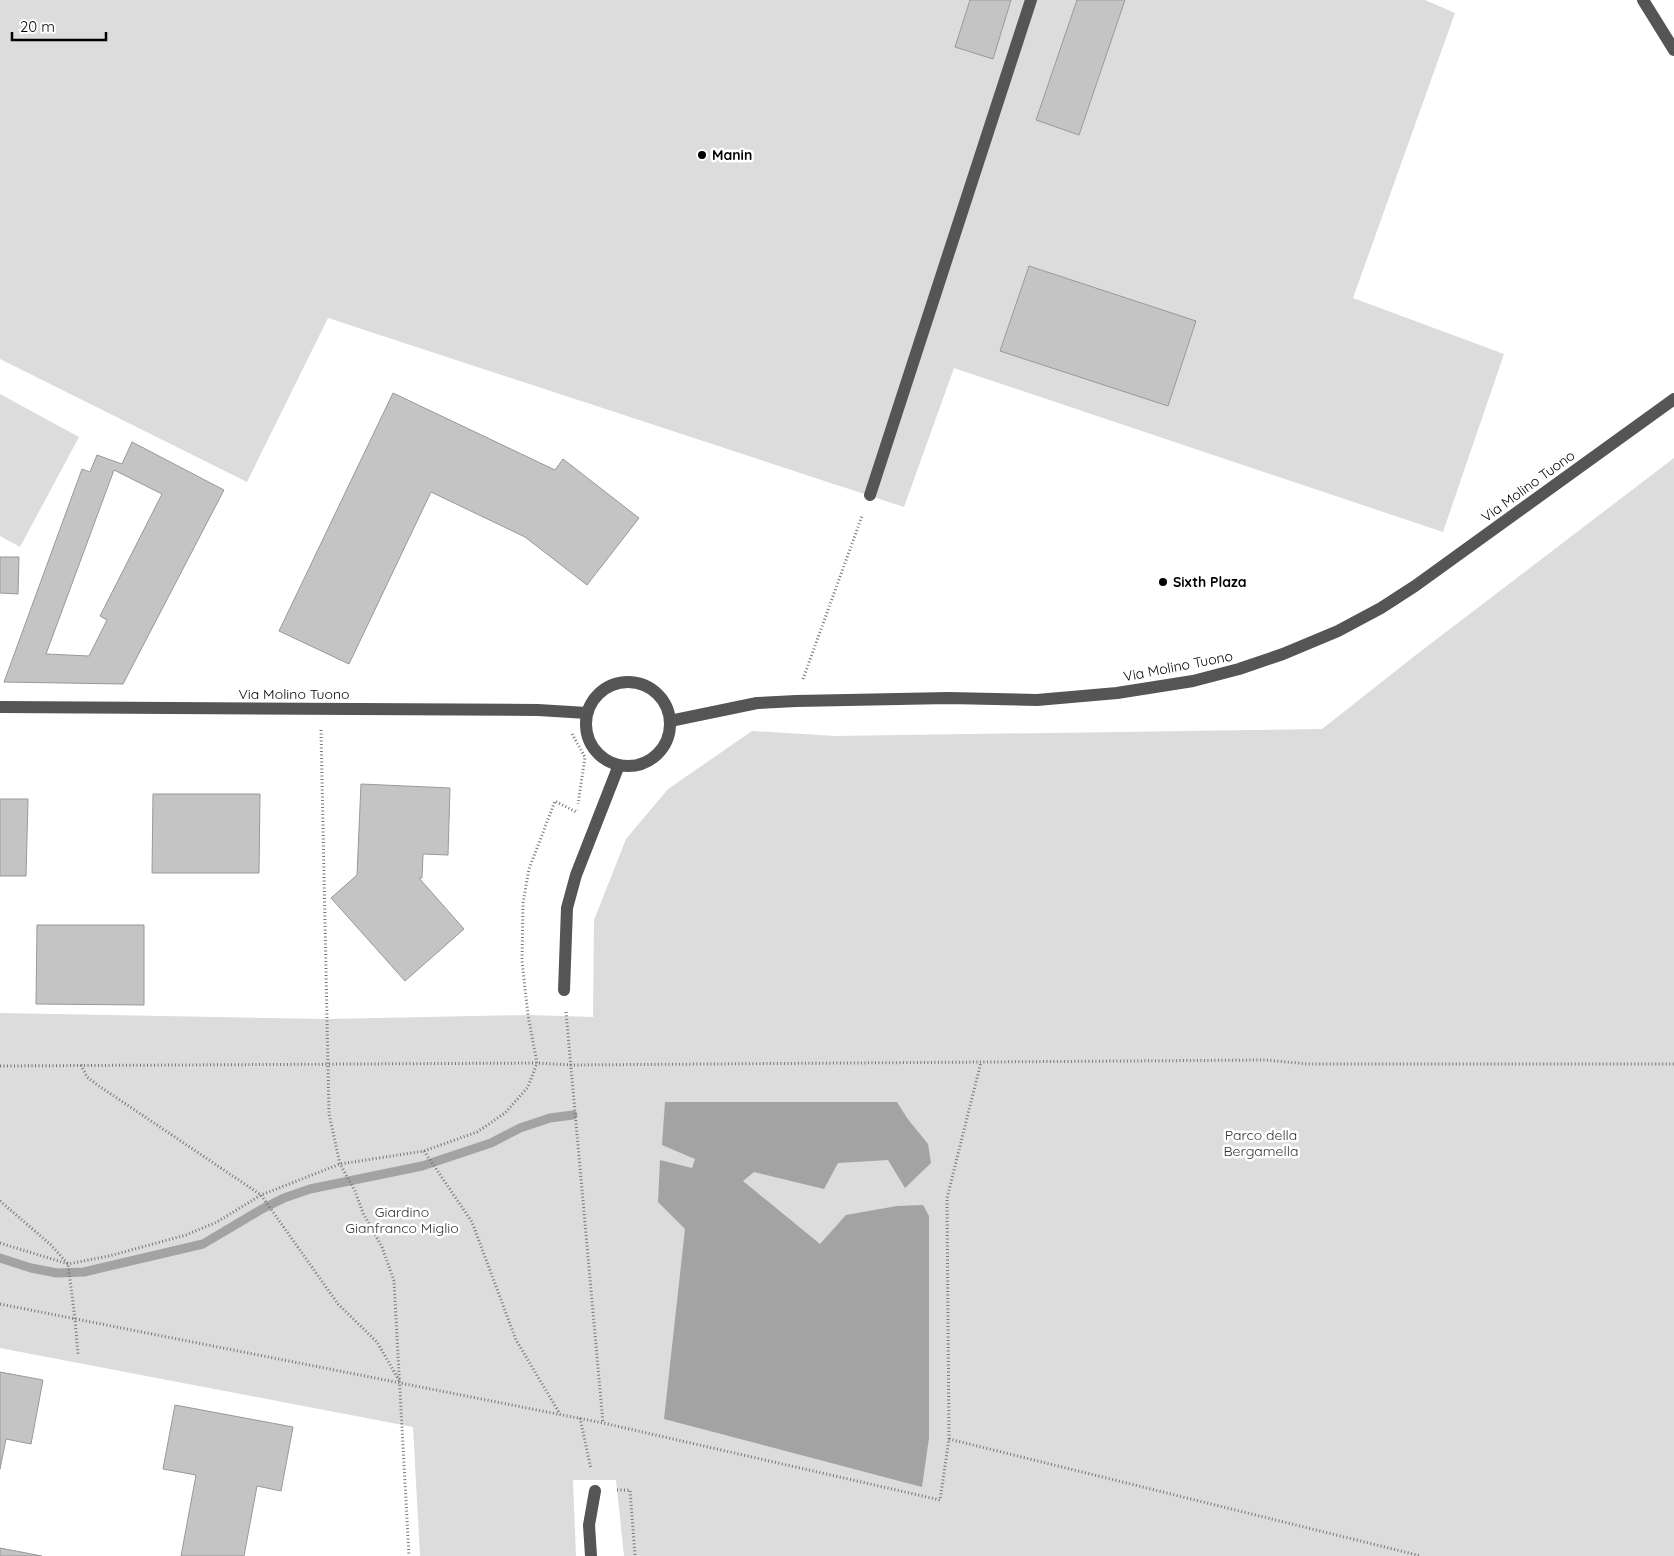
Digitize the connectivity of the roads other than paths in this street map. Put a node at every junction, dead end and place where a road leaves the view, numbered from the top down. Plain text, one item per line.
1 (1030, 0) edge
2 (1643, 0) edge
3 (1674, 50) edge
4 (1674, 399) edge
5 (870, 495) road end
6 (0, 706) edge
7 (587, 713) junction
8 (670, 721) junction
9 (619, 765) junction
10 (564, 990) road end
11 (595, 1491) dead end
12 (590, 1556) edge

1 - 5 street
2 - 3 street
4 - 8 street, Via Molino Tuono
6 - 7 street, Via Molino Tuono
7 - 8 street
7 - 9 street
8 - 9 street
9 - 10 street
11 - 12 street

